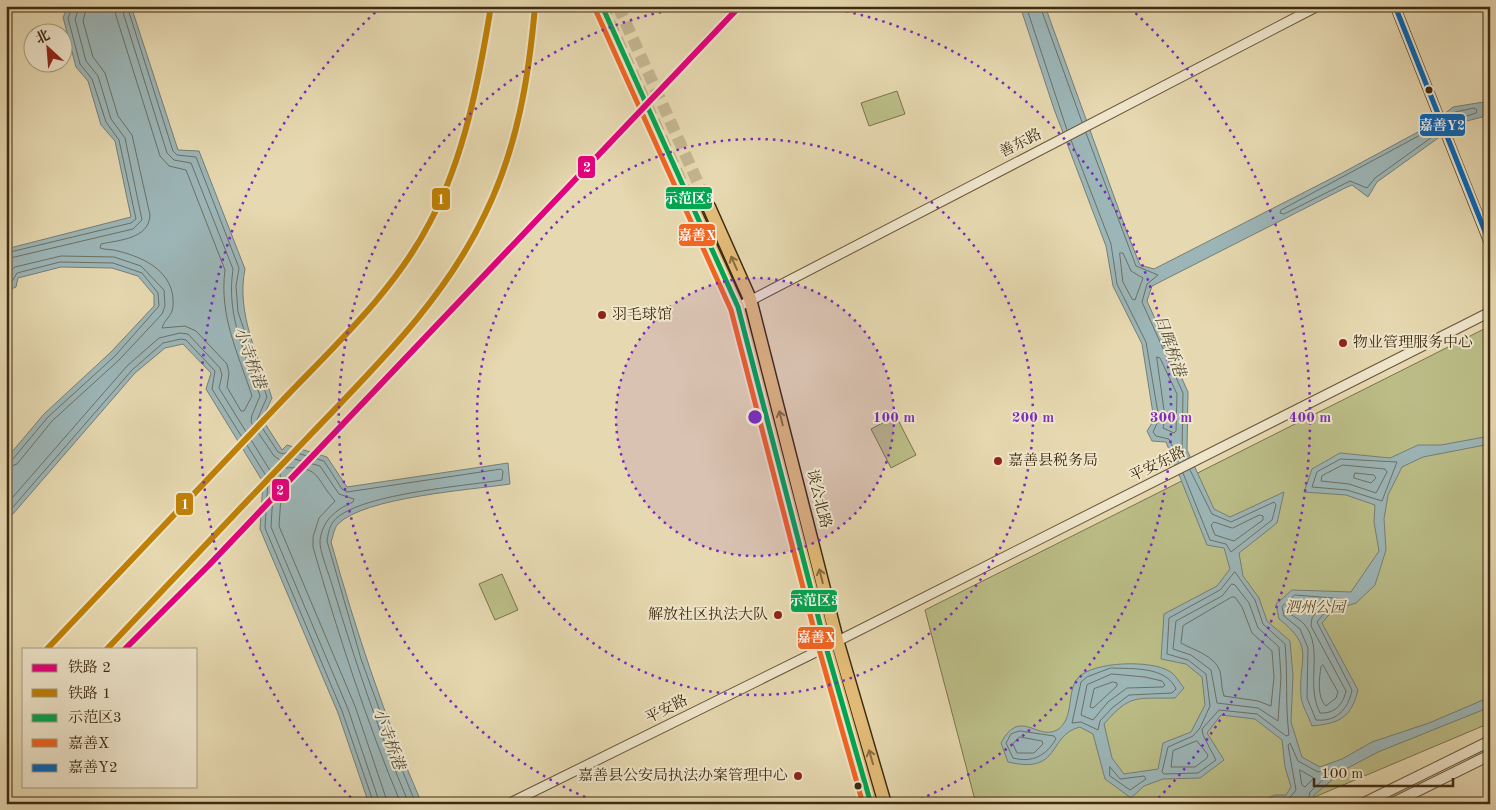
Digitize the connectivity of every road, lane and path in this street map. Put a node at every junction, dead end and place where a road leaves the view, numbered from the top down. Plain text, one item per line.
1 (1318, 6) edge
2 (1395, 6) edge
3 (709, 207) tunnel mouth
4 (695, 212) tunnel mouth
5 (1490, 245) edge
6 (750, 299) junction
7 (738, 307) junction
8 (1490, 312) edge
9 (832, 643) junction
10 (1490, 741) edge
11 (1490, 755) edge
12 (508, 804) edge
13 (871, 804) edge
14 (885, 804) edge
15 (1362, 804) edge
16 (1391, 804) edge

1 - 6 street, 善东路
2 - 5 street
6 -> 3 main road, 谈公北路
4 - 7 main road, 谈公北路
6 - 7 street, 善东路
9 -> 6 main road, 谈公北路
7 - 9 main road, 谈公北路
8 - 9 street, 平安东路
9 - 12 street, 平安路
9 - 13 main road, 谈公北路
14 -> 9 main road, 谈公北路
10 - 15 street
11 - 16 street

